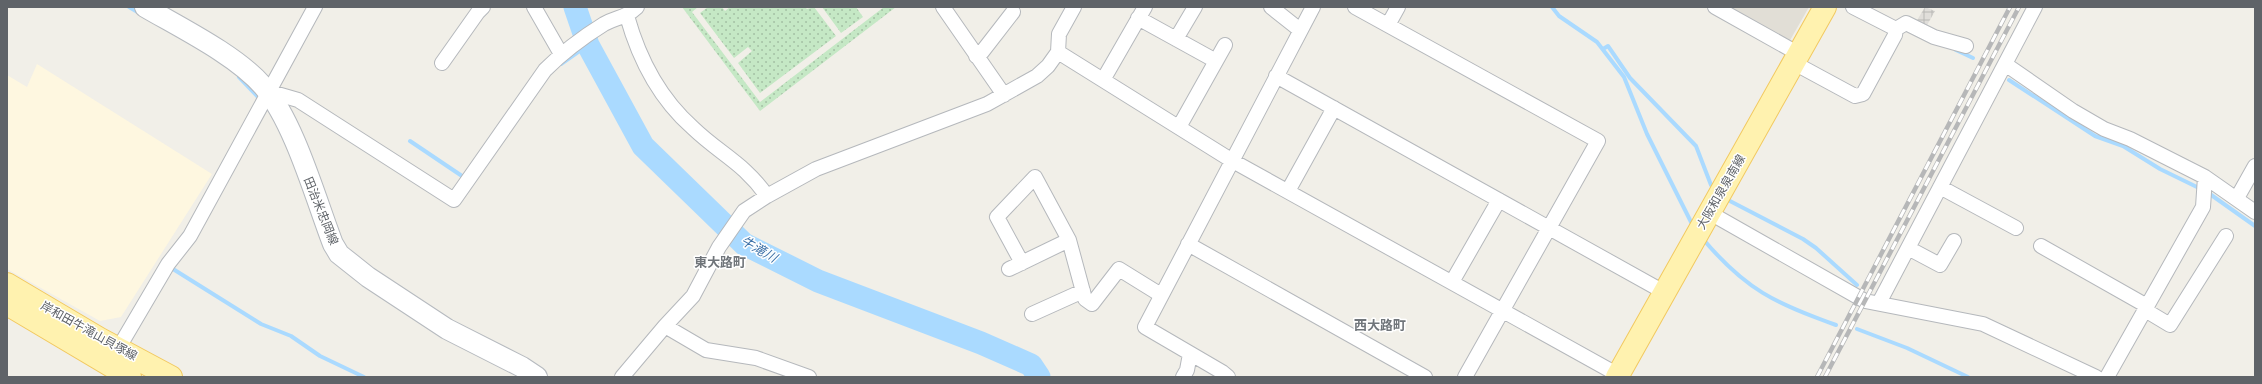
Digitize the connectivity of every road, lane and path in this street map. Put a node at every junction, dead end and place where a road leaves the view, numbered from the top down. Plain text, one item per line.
1 (145, 7) edge
2 (315, 7) edge
3 (483, 7) edge
4 (534, 7) edge
5 (944, 7) edge
6 (1074, 7) edge
7 (1194, 7) edge
8 (1272, 7) edge
9 (1313, 7) edge
10 (1355, 7) edge
11 (1398, 7) edge
12 (1715, 7) edge
13 (1825, 7) edge
14 (1854, 7) edge
15 (2035, 7) edge
16 (632, 12) edge
17 (1013, 12) dead end
18 (1141, 13) edge
19 (1388, 25) junction
20 (1896, 29) junction
21 (1300, 30) junction
22 (1176, 40) junction
23 (1225, 45) dead end
24 (1966, 46) dead end
25 (565, 52) junction
26 (1058, 52) junction
27 (976, 56) junction
28 (1796, 59) junction
29 (1216, 62) junction
30 (442, 63) dead end
31 (2005, 64) junction
32 (1276, 76) junction
33 (1103, 80) junction
34 (268, 91) junction
35 (1004, 95) junction
36 (1334, 108) junction
37 (1179, 127) junction
38 (1231, 160) junction
39 (2255, 166) edge
40 (2204, 177) junction
41 (1940, 187) junction
42 (1288, 191) junction
43 (767, 196) junction
44 (2237, 198) junction
45 (1499, 200) junction
46 (2255, 212) edge
47 (1710, 213) junction
48 (1549, 228) junction
49 (2016, 228) dead end
50 (2226, 236) dead end
51 (1069, 240) junction
52 (1954, 241) dead end
53 (1188, 244) junction
54 (2041, 246) dead end
55 (1908, 248) junction
56 (1022, 262) junction
57 (1010, 269) dead end
58 (1452, 282) junction
59 (7, 284) edge
60 (1083, 291) junction
61 (1664, 292) junction
62 (1161, 295) junction
63 (1879, 303) junction
64 (7, 304) edge
65 (2146, 308) junction
66 (1503, 310) junction
67 (1032, 314) dead end
68 (665, 326) junction
69 (1190, 354) junction
70 (110, 364) edge
71 (129, 377) edge
72 (171, 377) edge
73 (537, 377) edge
74 (622, 377) edge
75 (809, 377) edge
76 (1182, 377) edge
77 (1228, 377) edge
78 (1425, 377) edge
79 (1465, 377) edge
80 (1619, 377) edge
81 (2093, 377) edge
82 (2107, 377) edge

1 - 34 main road, 田治米忠岡線
2 - 34 street
3 - 30 street
4 - 25 street
5 - 27 street
6 - 26 street
7 - 22 street
8 - 21 street
9 - 21 street
10 - 19 street
11 - 19 street
12 - 28 street
13 - 28 main road, 大阪和泉泉南線
14 - 20 street
15 - 31 street
16 - 25 street
16 - 43 street
17 - 27 street
18 - 22 street
18 - 33 street
19 - 48 street
20 - 24 street
20 - 28 street
21 - 32 street
22 - 29 street
23 - 29 street
25 - 34 street
26 - 33 street
26 - 35 street
27 - 35 street
28 - 47 main road, 大阪和泉泉南線
29 - 37 street
31 - 40 street
31 - 41 street
32 - 36 street
32 - 38 street
33 - 37 street
34 - 70 street
34 - 73 main road, 田治米忠岡線
35 - 43 street
36 - 42 street
36 - 45 street
37 - 38 street
38 - 42 street
38 - 53 street
39 - 44 street
40 - 44 street
40 - 65 street
41 - 49 street
41 - 55 street
42 - 58 street
43 - 68 street
44 - 46 street
45 - 48 street
45 - 58 street
47 - 61 main road, 大阪和泉泉南線
47 - 63 street
48 - 61 street
48 - 66 street
50 - 65 street
51 - 56 street
51 - 56 street
51 - 60 street
52 - 55 street
53 - 62 street
53 - 78 street
54 - 65 street
55 - 63 street
56 - 57 street
58 - 66 street
59 - 70 main road, 岸和田牛滝山貝塚線
60 - 62 street
60 - 67 street
61 - 80 main road, 大阪和泉泉南線
62 - 69 street
63 - 81 street
64 - 70 main road, 岸和田牛滝山貝塚線
65 - 82 street
66 - 79 street
66 - 80 street
68 - 74 street
68 - 75 street
69 - 76 street
69 - 77 street
70 - 71 main road
70 - 72 main road, 岸和田牛滝山貝塚線

